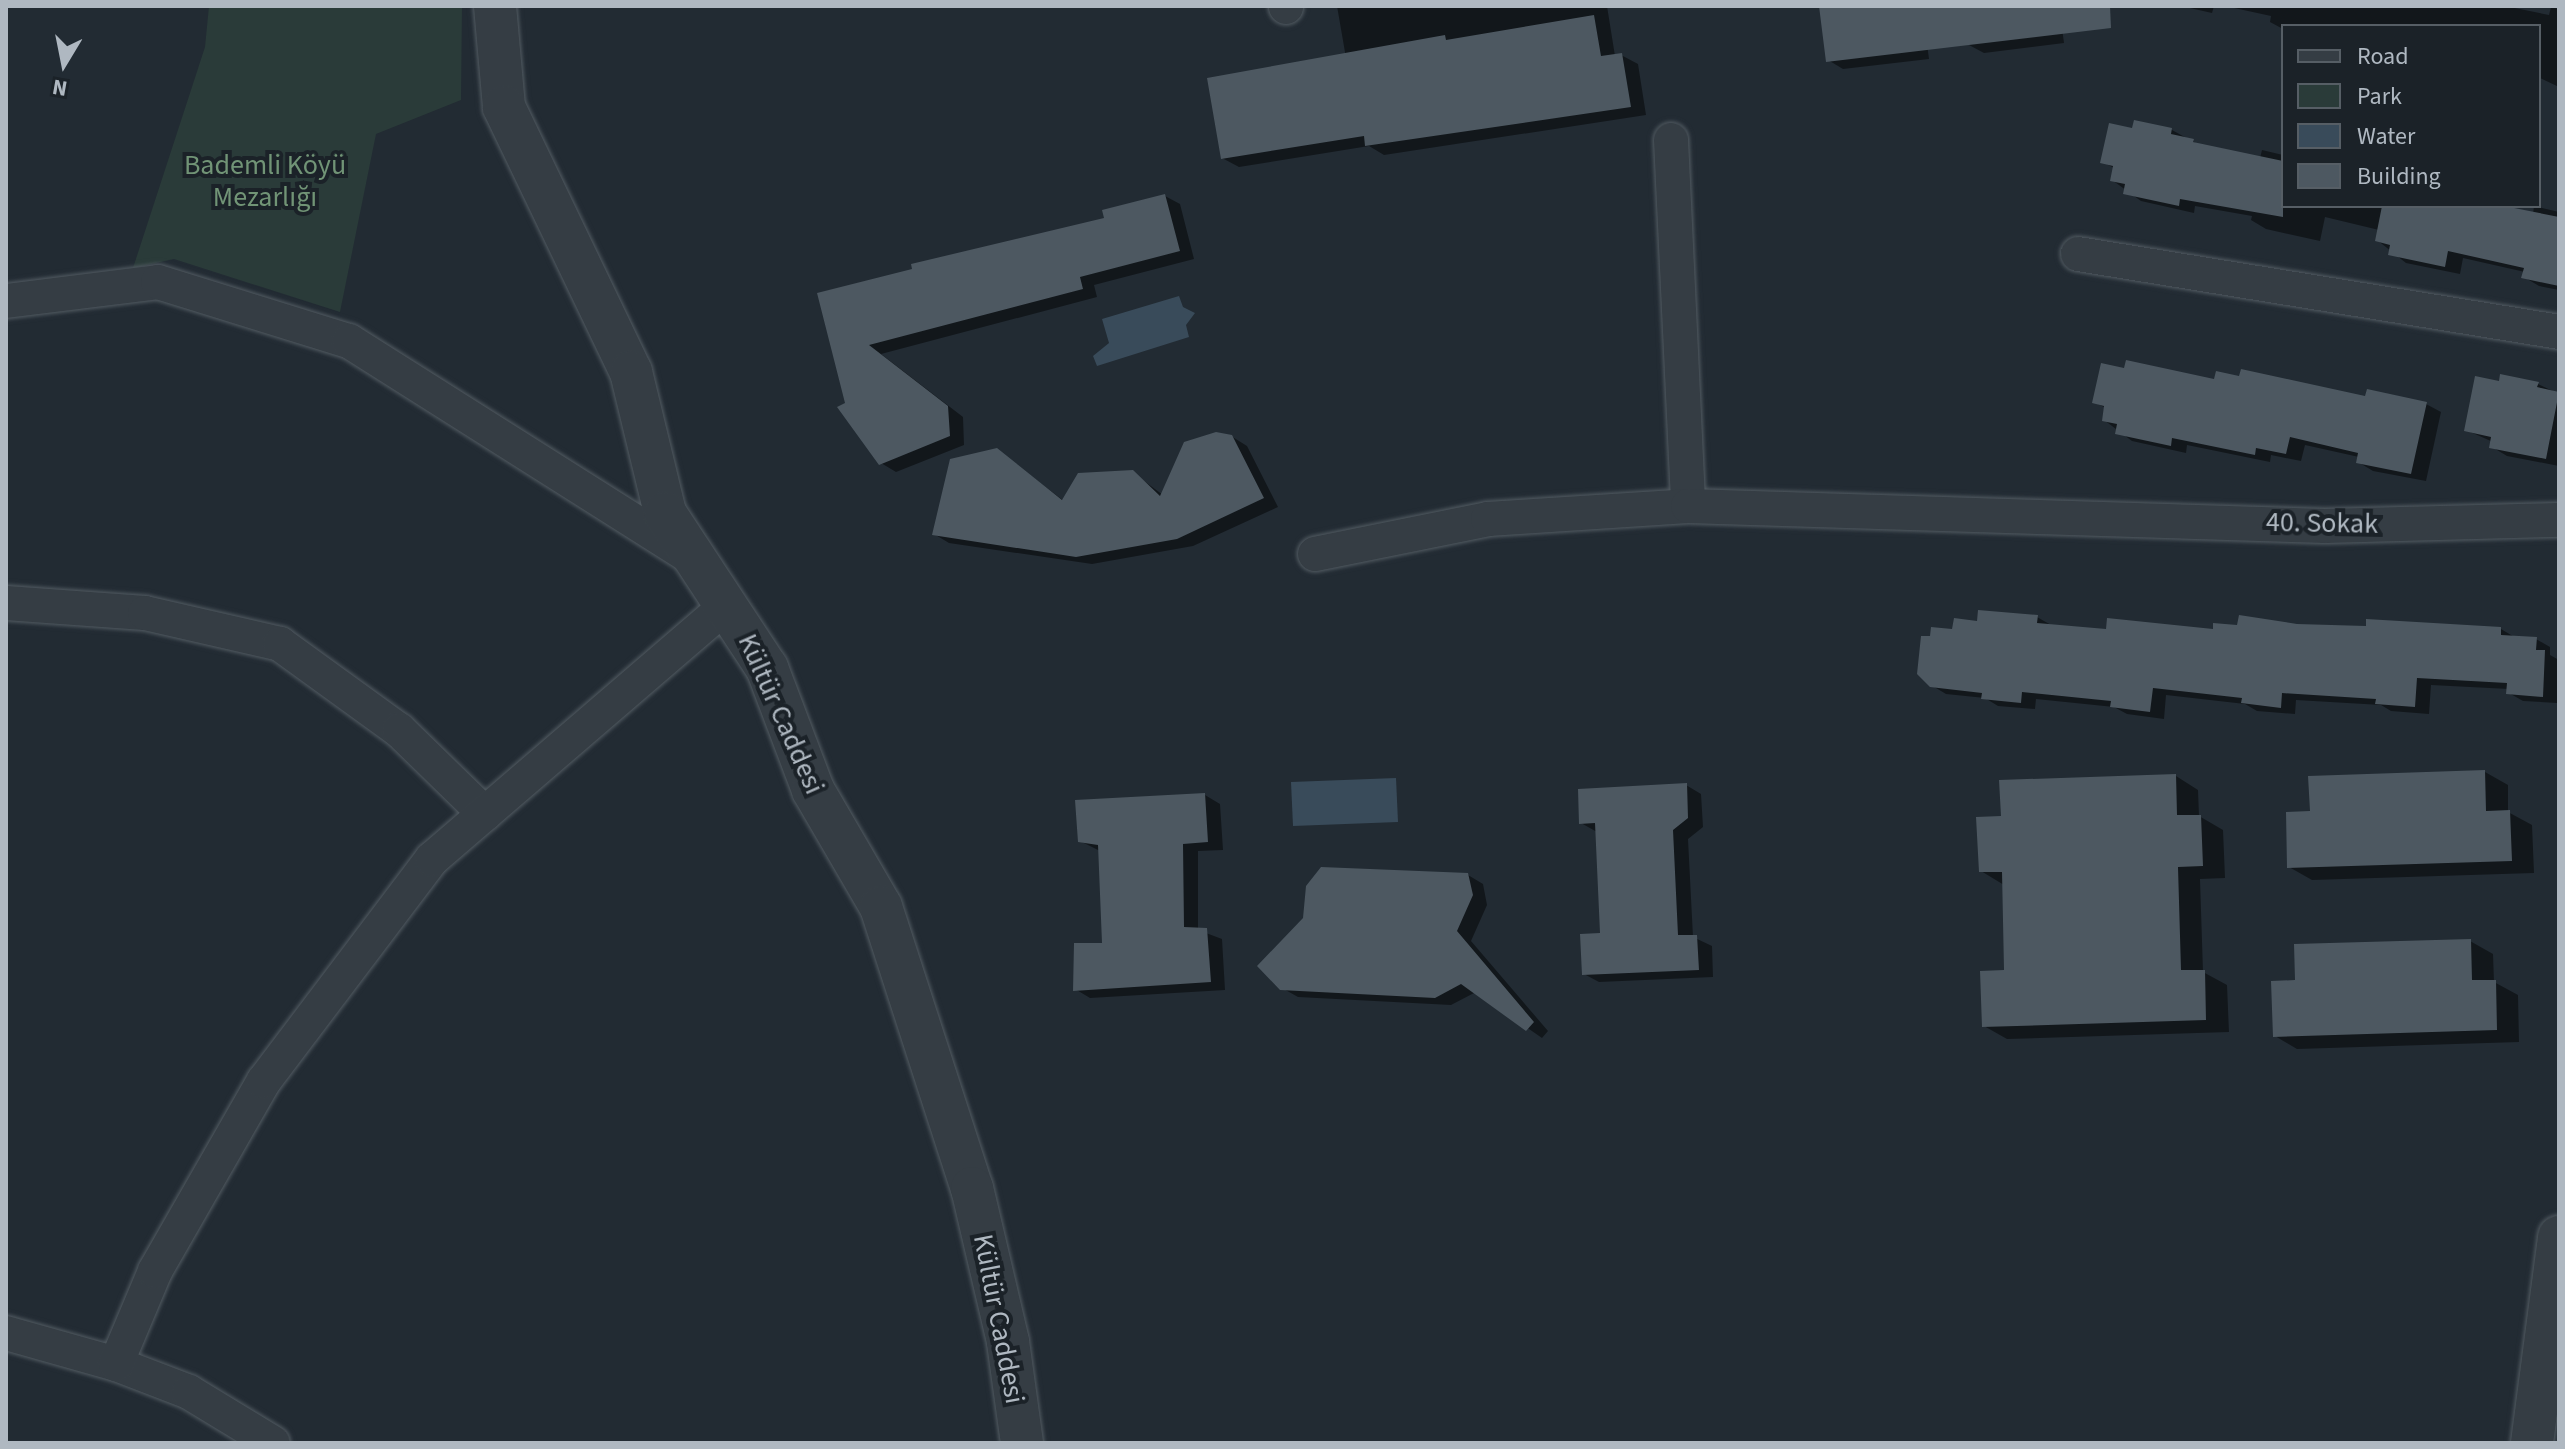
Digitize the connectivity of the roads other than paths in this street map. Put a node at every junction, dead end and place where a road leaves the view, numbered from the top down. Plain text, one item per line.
1 (495, 6) edge
2 (1671, 140) dead end
3 (2078, 254) dead end
4 (6, 301) edge
5 (2559, 332) edge
6 (1688, 506) junction
7 (2559, 520) edge
8 (1315, 554) dead end
9 (699, 562) junction
10 (6, 603) edge
11 (725, 607) junction
12 (485, 814) junction
13 (2559, 1237) edge
14 (6, 1333) edge
15 (116, 1364) junction
16 (273, 1443) edge
17 (1022, 1443) edge
18 (2532, 1443) edge

1 - 9 street, Kültür Caddesi
2 - 6 street
3 - 5 street
4 - 9 street
6 - 7 street, 40. Sokak
6 - 8 street, 40. Sokak
9 - 11 street, Kültür Caddesi
10 - 12 street
11 - 12 street
11 - 17 street, Kültür Caddesi
12 - 15 street
13 - 18 street
14 - 15 street
15 - 16 street

